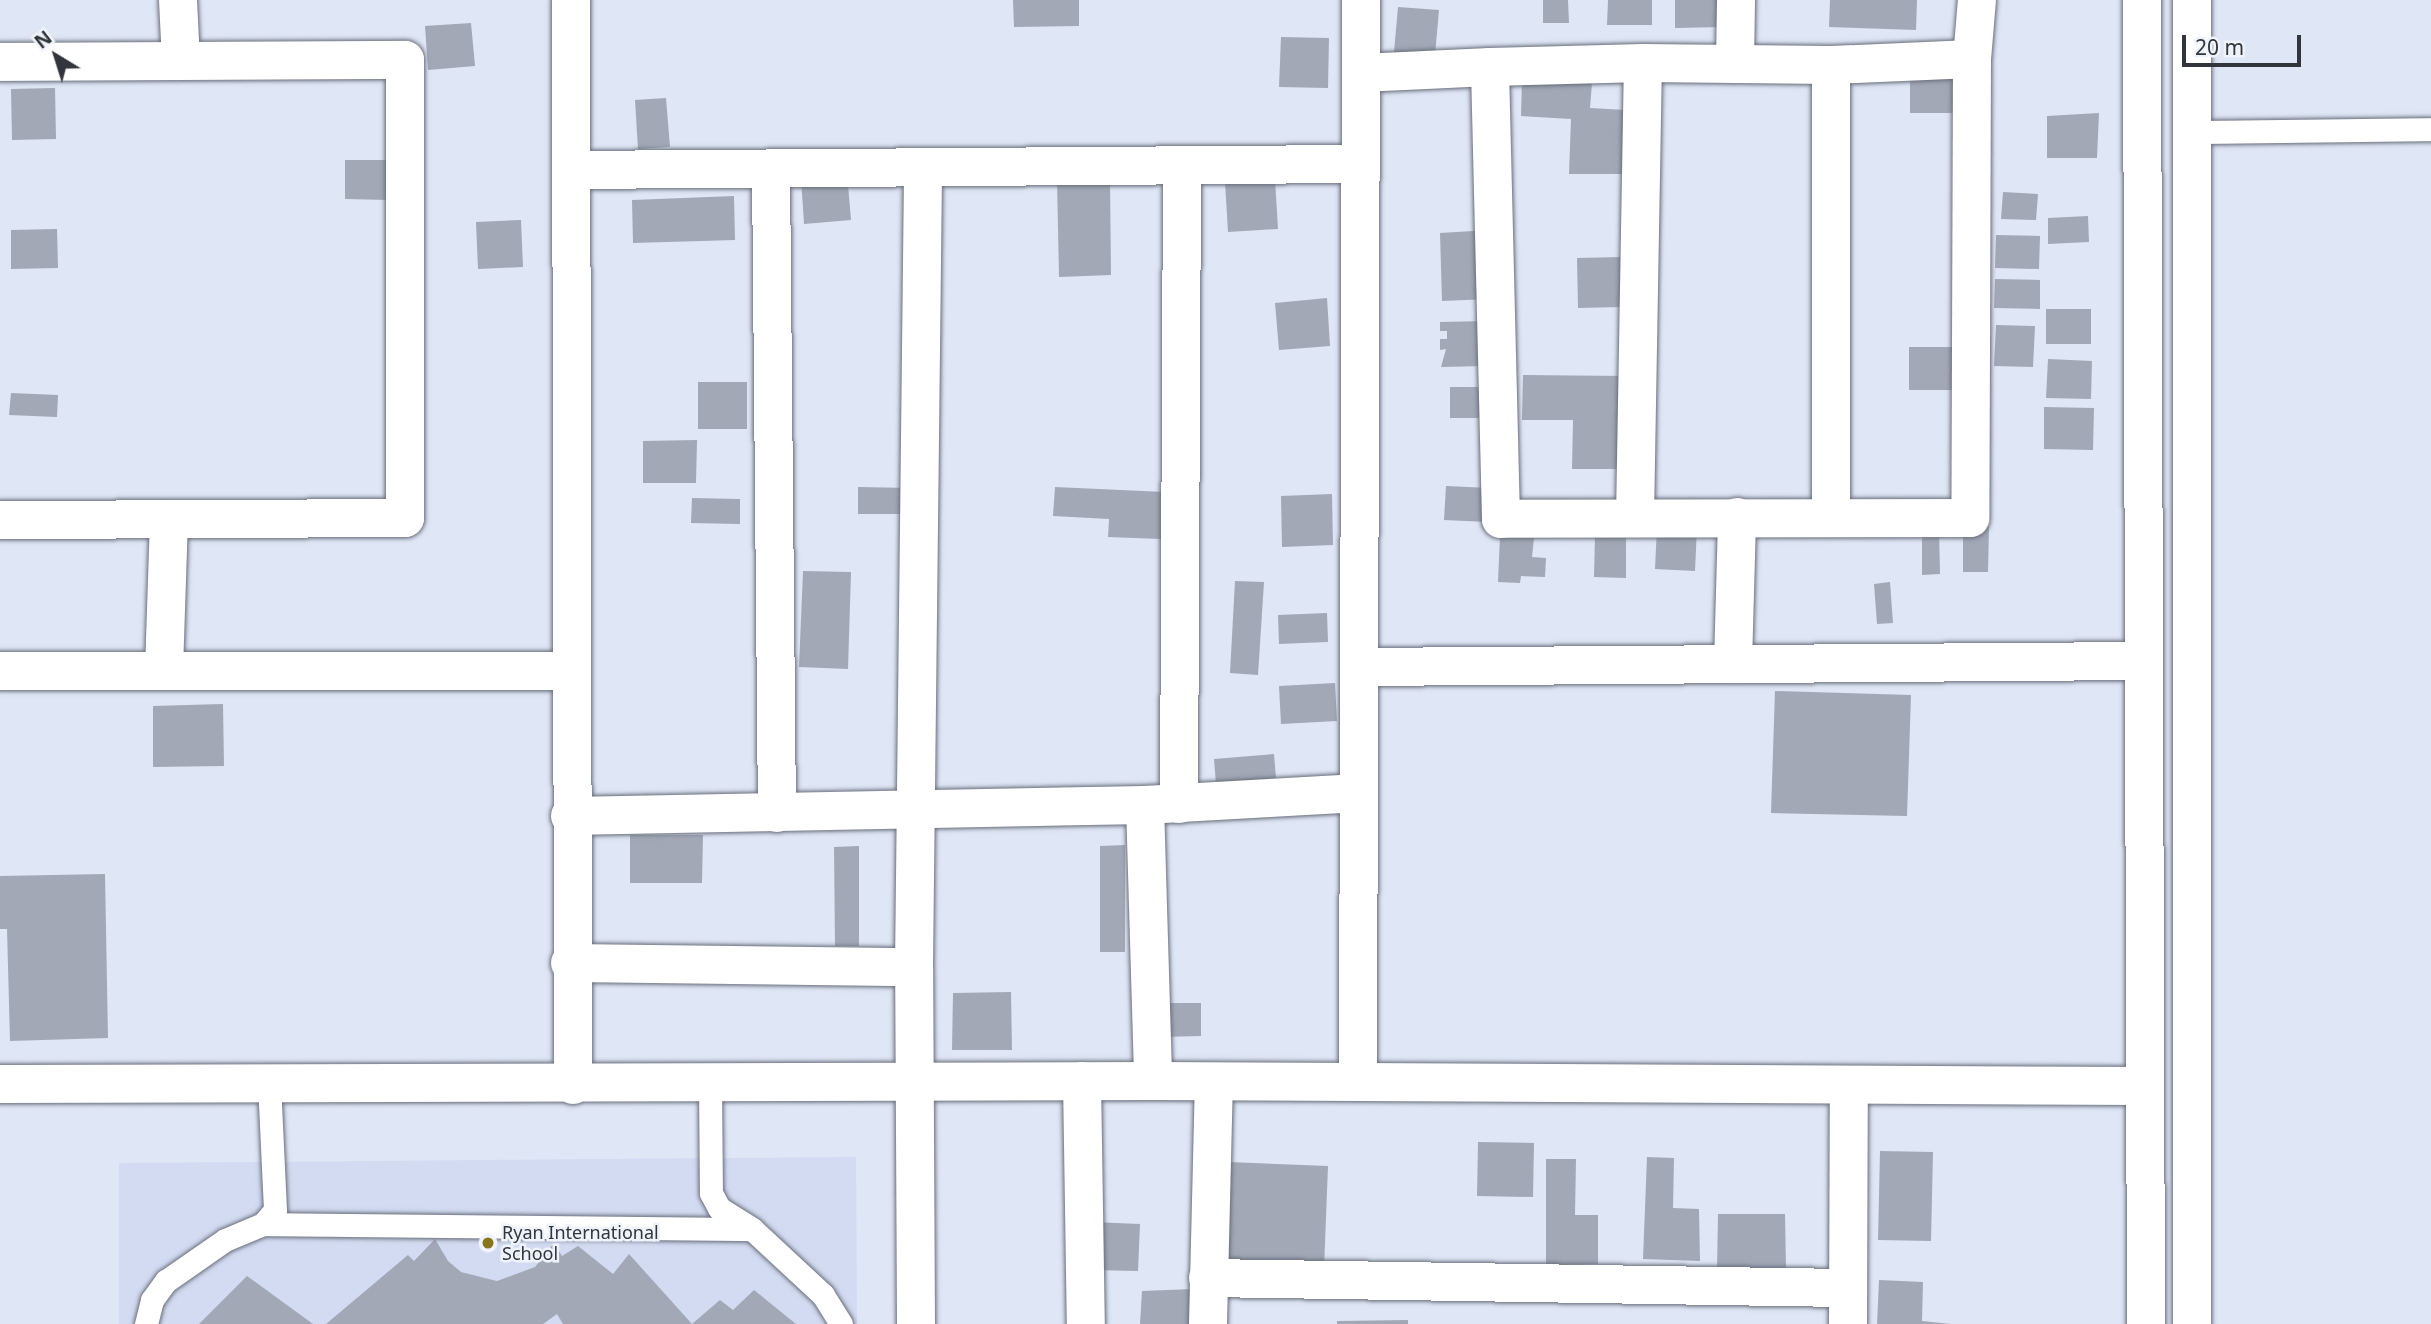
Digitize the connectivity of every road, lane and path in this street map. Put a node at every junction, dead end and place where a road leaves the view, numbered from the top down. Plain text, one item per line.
1 (178, 0) edge
2 (570, 0) edge
3 (1361, 0) edge
4 (1736, 0) edge
5 (1977, 0) edge
6 (2142, 0) edge
7 (2192, 0) edge
8 (1972, 59) junction
9 (181, 61) junction
10 (0, 62) edge
11 (1643, 63) junction
12 (1735, 64) junction
13 (1831, 65) junction
14 (1490, 67) junction
15 (1361, 73) junction
16 (2431, 130) edge
17 (2192, 132) junction
18 (1360, 164) junction
19 (1182, 165) junction
20 (923, 168) junction
21 (771, 169) junction
22 (570, 170) junction
23 (1831, 516) junction
24 (1737, 517) junction
25 (1635, 518) junction
26 (169, 519) junction
27 (0, 520) edge
28 (2144, 661) junction
29 (1733, 664) junction
30 (1359, 667) junction
31 (164, 670) junction
32 (0, 671) edge
33 (570, 671) junction
34 (1359, 793) junction
35 (1162, 804) junction
36 (916, 811) junction
37 (777, 813) junction
38 (570, 816) junction
39 (570, 963) junction
40 (914, 967) junction
41 (1082, 1081) junction
42 (1153, 1081) junction
43 (1359, 1082) junction
44 (915, 1083) junction
45 (1214, 1083) junction
46 (0, 1084) edge
47 (269, 1084) junction
48 (710, 1084) junction
49 (573, 1085) junction
50 (1849, 1085) junction
51 (2142, 1086) junction
52 (263, 1224) junction
53 (752, 1228) junction
54 (1208, 1278) junction
55 (1848, 1306) edge
56 (146, 1324) edge
57 (841, 1324) edge
58 (916, 1324) edge
59 (1086, 1324) edge
60 (1208, 1324) edge
61 (2146, 1324) edge
62 (2192, 1324) edge

1 - 9 street
2 - 22 street
3 - 15 street
4 - 12 street
5 - 8 street
6 - 28 street
7 - 17 street
8 - 13 street
8 - 23 street
9 - 10 street
9 - 26 street
11 - 12 street
11 - 14 street
11 - 25 street
12 - 13 street
13 - 23 street
14 - 15 street
14 - 25 street
15 - 18 street
16 - 17 lane
17 - 62 street
18 - 19 street
18 - 30 street
19 - 20 street
19 - 35 street
20 - 21 street
20 - 36 street
21 - 22 street
21 - 37 street
22 - 33 street
23 - 24 street
24 - 25 street
24 - 29 street
26 - 27 street
26 - 31 street
28 - 29 street
28 - 51 street
29 - 30 street
30 - 34 street
31 - 32 street
31 - 33 street
33 - 38 street
34 - 35 street
34 - 43 street
35 - 36 street
35 - 42 street
36 - 37 street
36 - 40 street
37 - 38 street
38 - 39 street
39 - 40 street
39 - 49 street
40 - 44 street
41 - 42 street
41 - 44 street
41 - 59 street
42 - 45 street
43 - 45 street
43 - 50 street
44 - 48 street
44 - 58 street
45 - 54 street
46 - 47 street
47 - 49 street
47 - 52 lane
48 - 49 street
48 - 53 lane
50 - 51 street
50 - 55 street
51 - 61 street
52 - 53 lane
52 - 56 lane
53 - 57 lane
54 - 55 street
54 - 60 street

